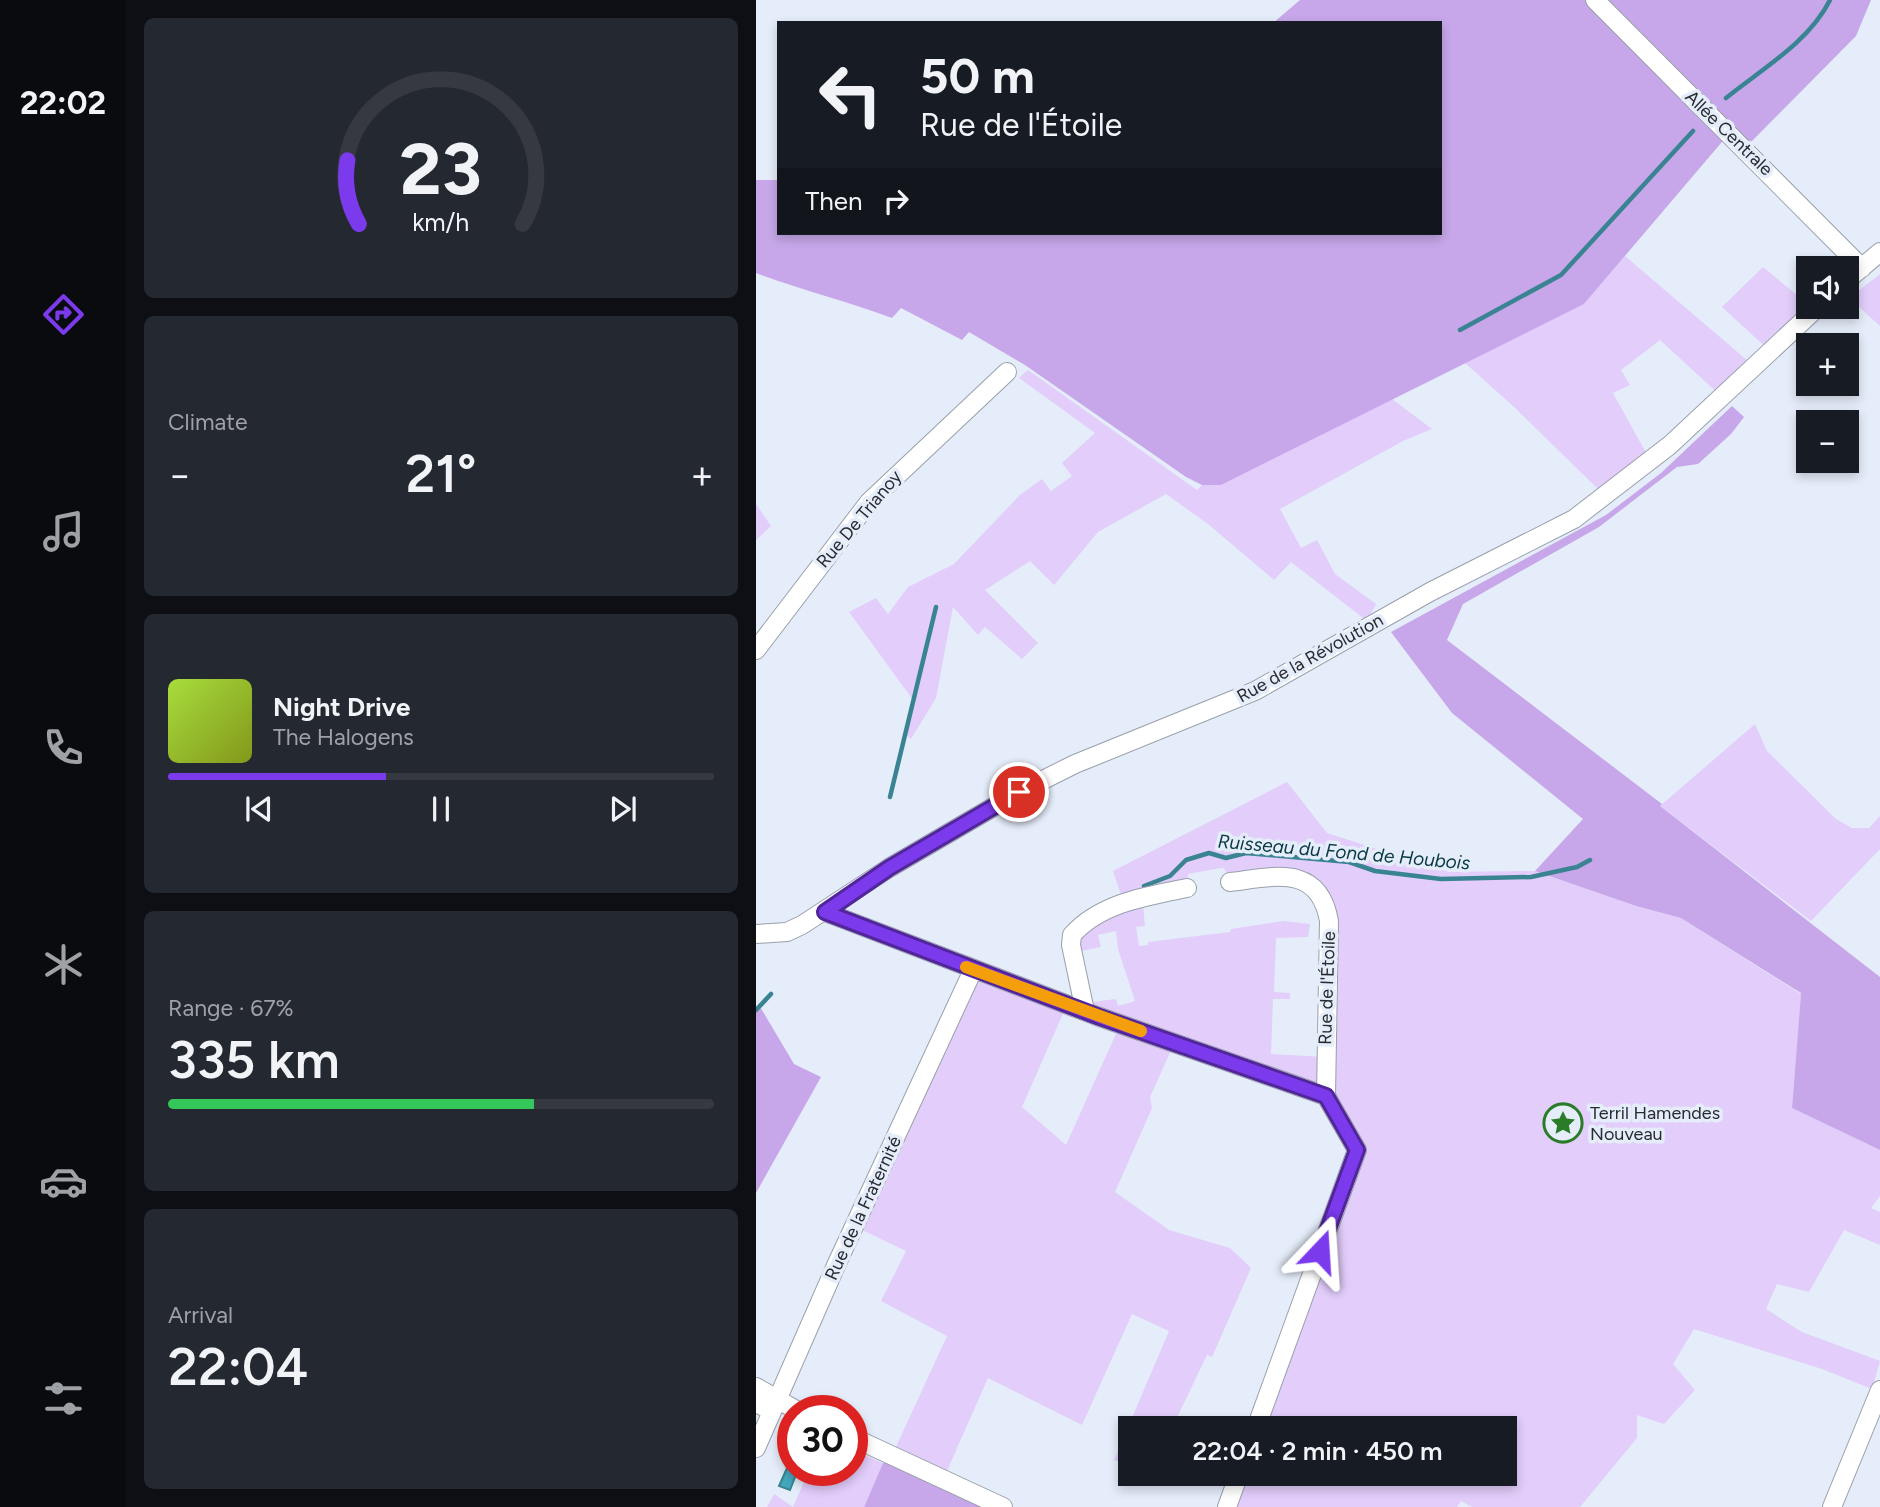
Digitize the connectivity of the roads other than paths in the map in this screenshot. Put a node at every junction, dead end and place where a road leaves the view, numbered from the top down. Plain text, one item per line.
1 (1595, 0) edge
2 (1880, 252) edge
3 (1862, 268) junction
4 (1859, 270) edge
5 (1805, 319) edge
6 (1007, 372) dead end
7 (756, 650) edge
8 (1230, 882) dead end
9 (1187, 888) dead end
10 (825, 912) junction
11 (756, 934) edge
12 (973, 970) junction
13 (1085, 1011) junction
14 (1326, 1096) junction
15 (756, 1387) edge
16 (1880, 1390) edge
17 (768, 1405) edge
18 (1260, 1416) edge
19 (868, 1444) edge
20 (756, 1448) edge
21 (1235, 1486) edge
22 (1003, 1507) edge
23 (1227, 1507) edge
24 (1832, 1507) edge

1 - 3 street, Allée Centrale
2 - 3 street
3 - 4 street
5 - 10 street, Rue de la Révolution
6 - 7 street, Rue De Trianoy
8 - 14 street, Rue de l'Étoile
9 - 13 street
10 - 11 street, Rue de la Révolution
10 - 12 street
12 - 13 street
12 - 17 street, Rue de la Fraternité
13 - 14 street
14 - 18 street
15 - 17 street
16 - 24 street
17 - 20 street, Rue de la Fraternité
19 - 22 street
21 - 23 street

